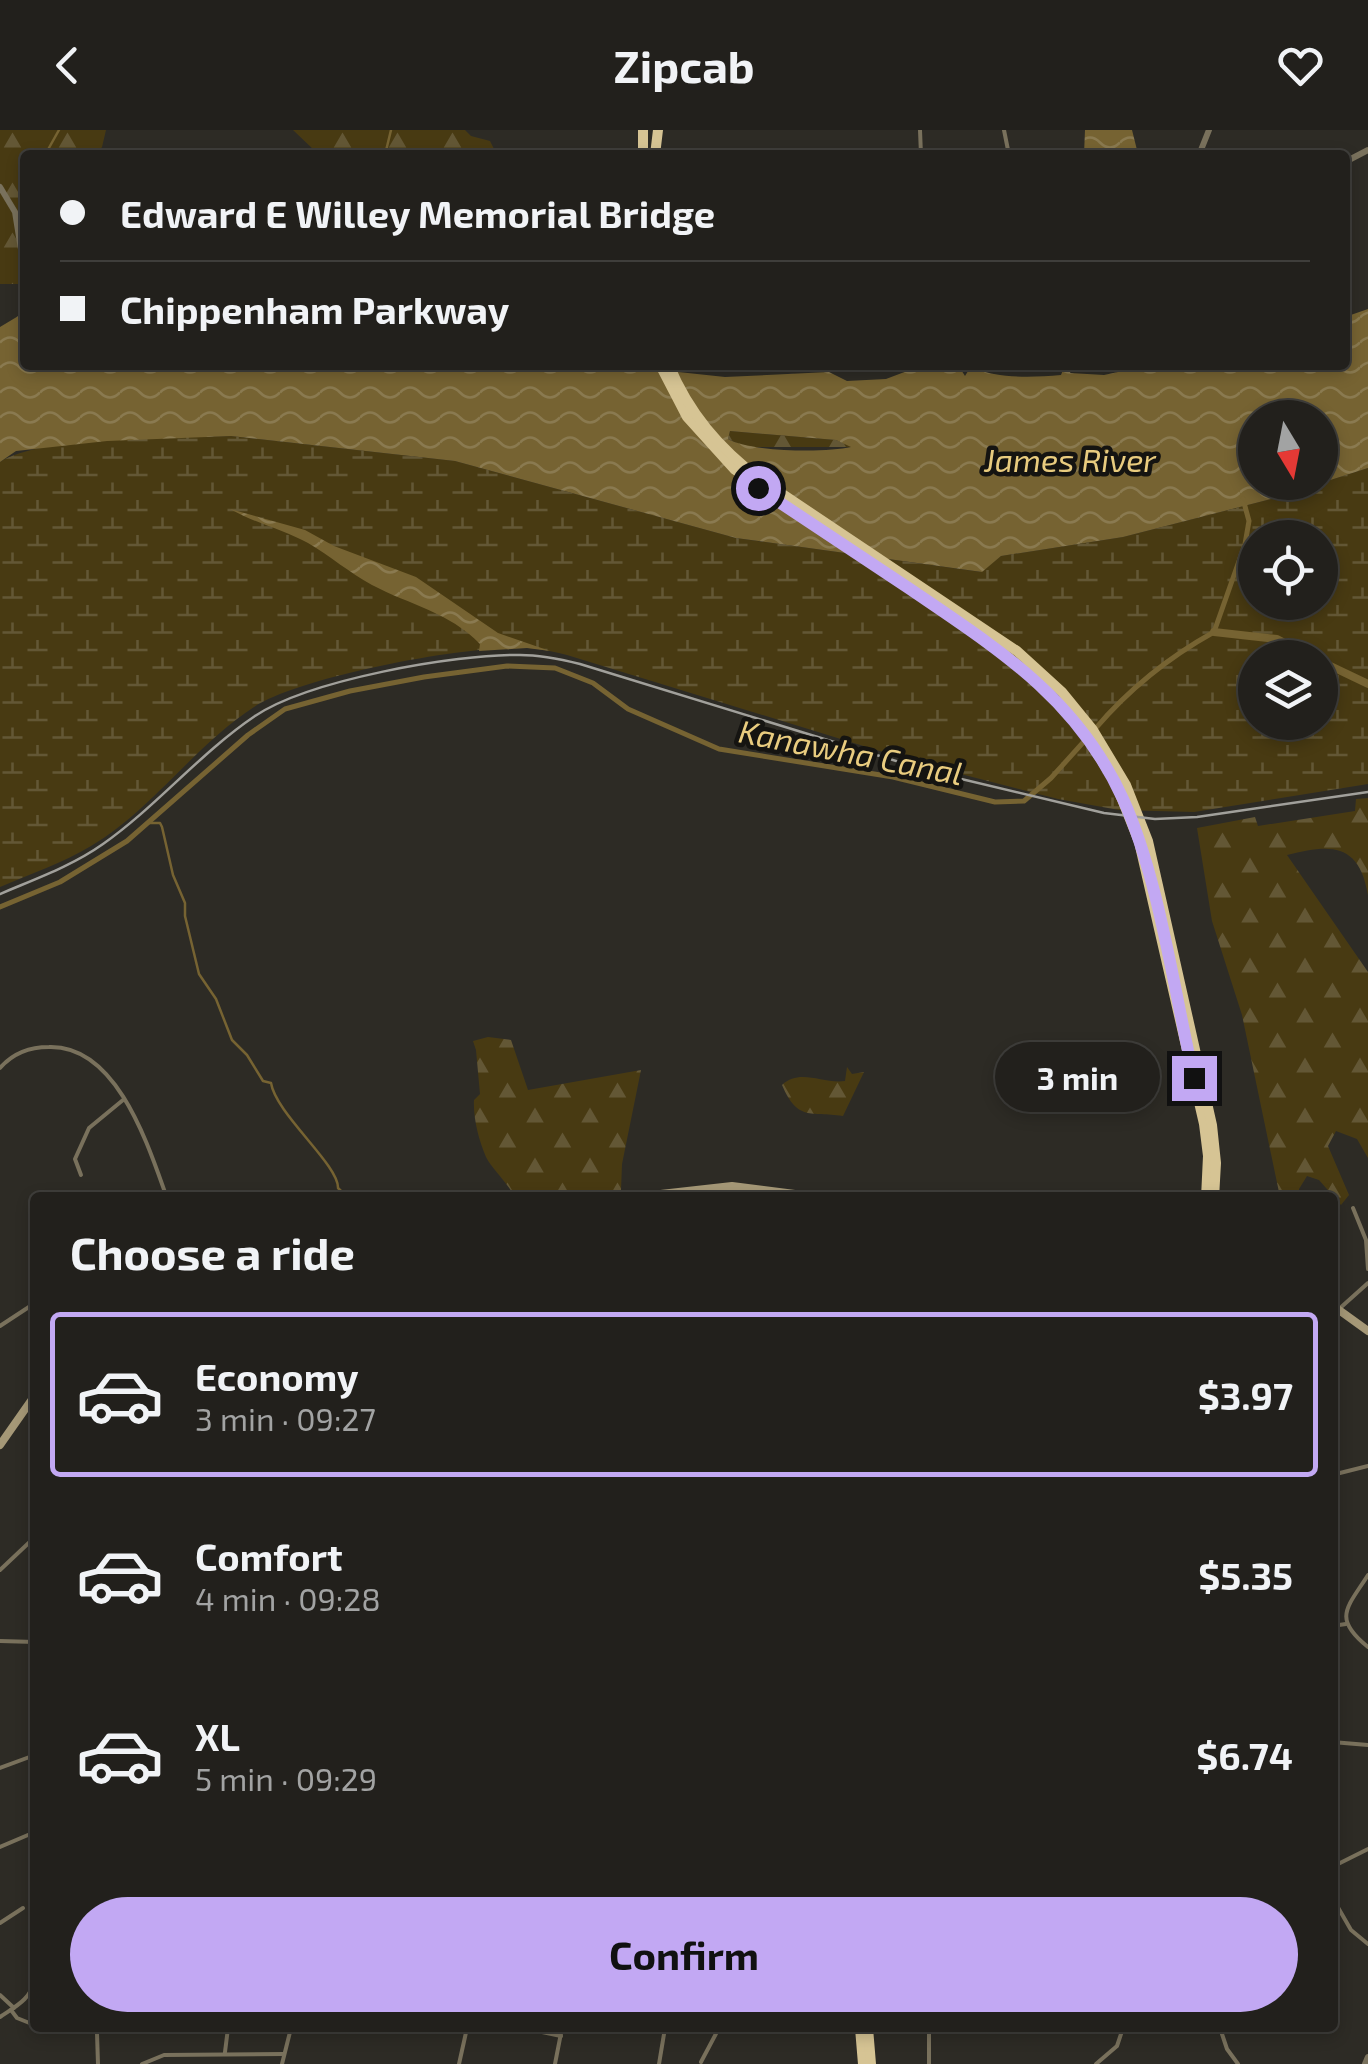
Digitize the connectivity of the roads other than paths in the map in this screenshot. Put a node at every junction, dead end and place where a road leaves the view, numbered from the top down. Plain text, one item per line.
1 (0, 187) edge
2 (20, 243) edge
3 (663, 370) edge
4 (671, 370) edge
5 (1157, 896) junction
6 (0, 1057) edge
7 (5, 1062) junction
8 (0, 1068) edge
9 (123, 1100) junction
10 (81, 1175) dead end
11 (166, 1192) edge
12 (1206, 1192) edge
13 (1214, 1192) edge
14 (1353, 1208) dead end
15 (1368, 1269) edge
16 (1368, 1283) edge
17 (1338, 1306) edge
18 (30, 1307) edge
19 (1338, 1309) edge
20 (0, 1325) edge
21 (1368, 1332) edge
22 (30, 1402) edge
23 (0, 1445) edge
24 (1368, 1466) edge
25 (1338, 1474) edge
26 (30, 1542) edge
27 (0, 1570) edge
28 (1368, 1575) edge
29 (1346, 1624) junction
30 (1338, 1625) edge
31 (0, 1642) edge
32 (30, 1642) edge
33 (1368, 1647) edge
34 (1338, 1742) edge
35 (1368, 1744) edge
36 (30, 1757) edge
37 (0, 1768) edge
38 (30, 1834) edge
39 (0, 1847) edge
40 (1368, 1849) edge
41 (1338, 1864) edge
42 (23, 1908) dead end
43 (1338, 1909) edge
44 (0, 1923) edge
45 (1368, 1944) edge
46 (0, 1994) edge
47 (30, 1998) edge
48 (12, 2009) junction
49 (0, 2017) edge
50 (30, 2023) edge
51 (98, 2032) edge
52 (227, 2032) edge
53 (290, 2032) edge
54 (466, 2032) edge
55 (542, 2032) edge
56 (562, 2032) edge
57 (664, 2032) edge
58 (717, 2032) edge
59 (860, 2032) edge
60 (868, 2032) edge
61 (929, 2032) edge
62 (1122, 2032) edge
63 (1221, 2032) edge
64 (561, 2036) junction
65 (224, 2054) junction
66 (284, 2054) junction
67 (1368, 2056) edge
68 (701, 2062) edge
69 (98, 2064) edge
70 (142, 2064) edge
71 (282, 2064) edge
72 (459, 2064) edge
73 (555, 2064) edge
74 (659, 2064) edge
75 (863, 2064) edge
76 (871, 2064) edge
77 (929, 2064) edge
78 (1096, 2064) edge
79 (1238, 2064) edge
80 (1366, 2064) edge

1 - 2 street
3 - 5 highway
4 - 5 highway
5 - 12 highway
5 - 13 highway
6 - 7 street
7 - 8 street
7 - 9 street
9 - 10 street
9 - 11 street
14 - 15 street
16 - 17 street
18 - 20 street
19 - 21 main road
22 - 23 main road
24 - 25 street
26 - 27 street
28 - 29 street
29 - 30 street
29 - 33 street
31 - 32 street
34 - 35 street
36 - 37 street
38 - 39 street
40 - 41 street
42 - 44 street
43 - 45 street
46 - 48 street
47 - 48 street
48 - 49 street
48 - 50 street
51 - 69 street
52 - 65 street
53 - 66 street
54 - 72 street
55 - 64 street
56 - 64 street
57 - 74 street
58 - 68 street
59 - 75 highway
60 - 76 highway
61 - 77 street
62 - 78 street
63 - 79 street
64 - 73 street
65 - 66 street
65 - 70 street
66 - 71 street
67 - 80 street

